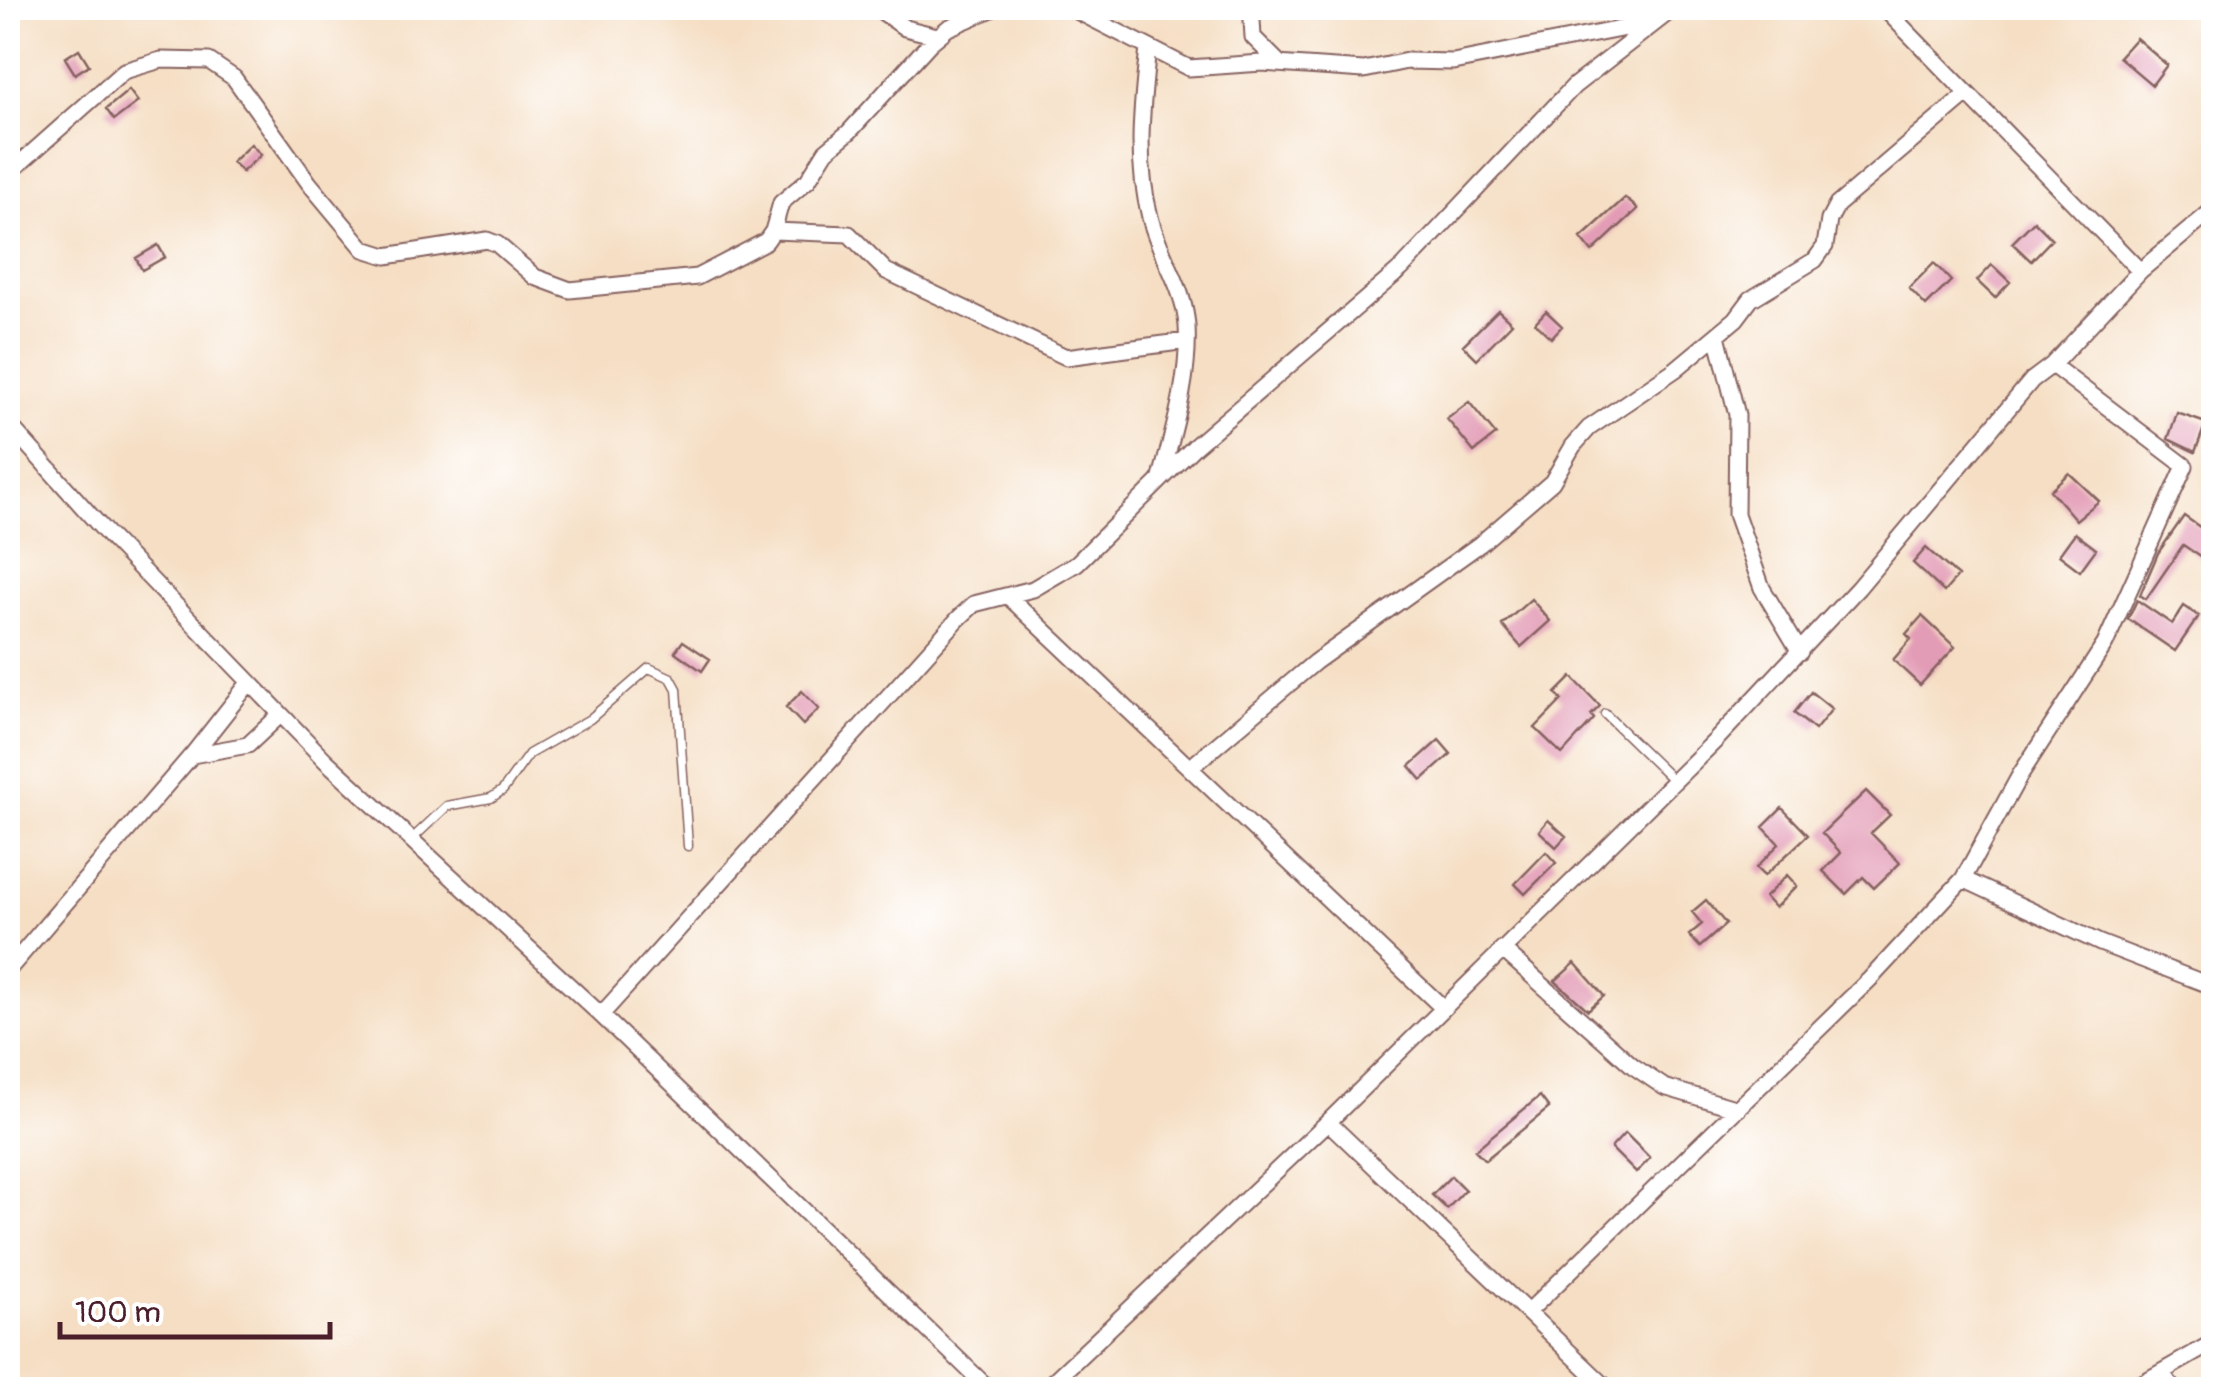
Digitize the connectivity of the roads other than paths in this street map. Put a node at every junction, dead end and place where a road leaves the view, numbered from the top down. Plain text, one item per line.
1 (876, 8) edge
2 (994, 8) edge
3 (1071, 8) edge
4 (1674, 8) edge
5 (1884, 8) edge
6 (1252, 20) dead end
7 (1651, 24) junction
8 (938, 36) junction
9 (1148, 48) junction
10 (1280, 64) junction
11 (1966, 95) junction
12 (8, 174) edge
13 (2214, 209) edge
14 (774, 231) junction
15 (2140, 271) junction
16 (1717, 335) junction
17 (1187, 341) junction
18 (2052, 365) junction
19 (8, 423) edge
20 (1160, 482) junction
21 (1008, 596) junction
22 (1800, 652) junction
23 (248, 682) junction
24 (1605, 714) dead end
25 (280, 715) junction
26 (192, 755) junction
27 (1190, 767) junction
28 (1674, 781) junction
29 (411, 840) junction
30 (688, 846) dead end
31 (1963, 879) junction
32 (1502, 950) junction
33 (8, 970) edge
34 (2214, 987) edge
35 (1442, 1007) junction
36 (601, 1014) junction
37 (1738, 1110) junction
38 (1328, 1122) junction
39 (1528, 1312) junction
40 (2214, 1342) edge
41 (2160, 1373) junction
42 (990, 1390) edge
43 (1044, 1390) edge
44 (1609, 1390) edge
45 (2130, 1390) edge
46 (2175, 1390) edge

1 - 8 street
2 - 8 street
3 - 9 street
4 - 7 street
5 - 11 street
6 - 10 street
7 - 10 street
7 - 20 street
8 - 14 street
9 - 10 street
9 - 17 street
11 - 15 street
11 - 16 street
12 - 14 street
13 - 15 street
14 - 17 street
15 - 18 street
16 - 22 street
16 - 27 street
17 - 20 street
18 - 22 street
18 - 31 street
19 - 23 street
20 - 21 street
21 - 27 street
21 - 36 street
22 - 28 street
23 - 25 street
23 - 26 street
24 - 28 lane
25 - 26 street
25 - 29 street
26 - 33 street
27 - 35 street
28 - 32 street
29 - 30 lane
29 - 36 street
31 - 34 street
31 - 37 street
32 - 35 street
32 - 37 street
35 - 38 street
36 - 42 street
37 - 39 street
38 - 39 street
38 - 43 street
39 - 44 street
40 - 41 street
41 - 45 street
41 - 46 street

